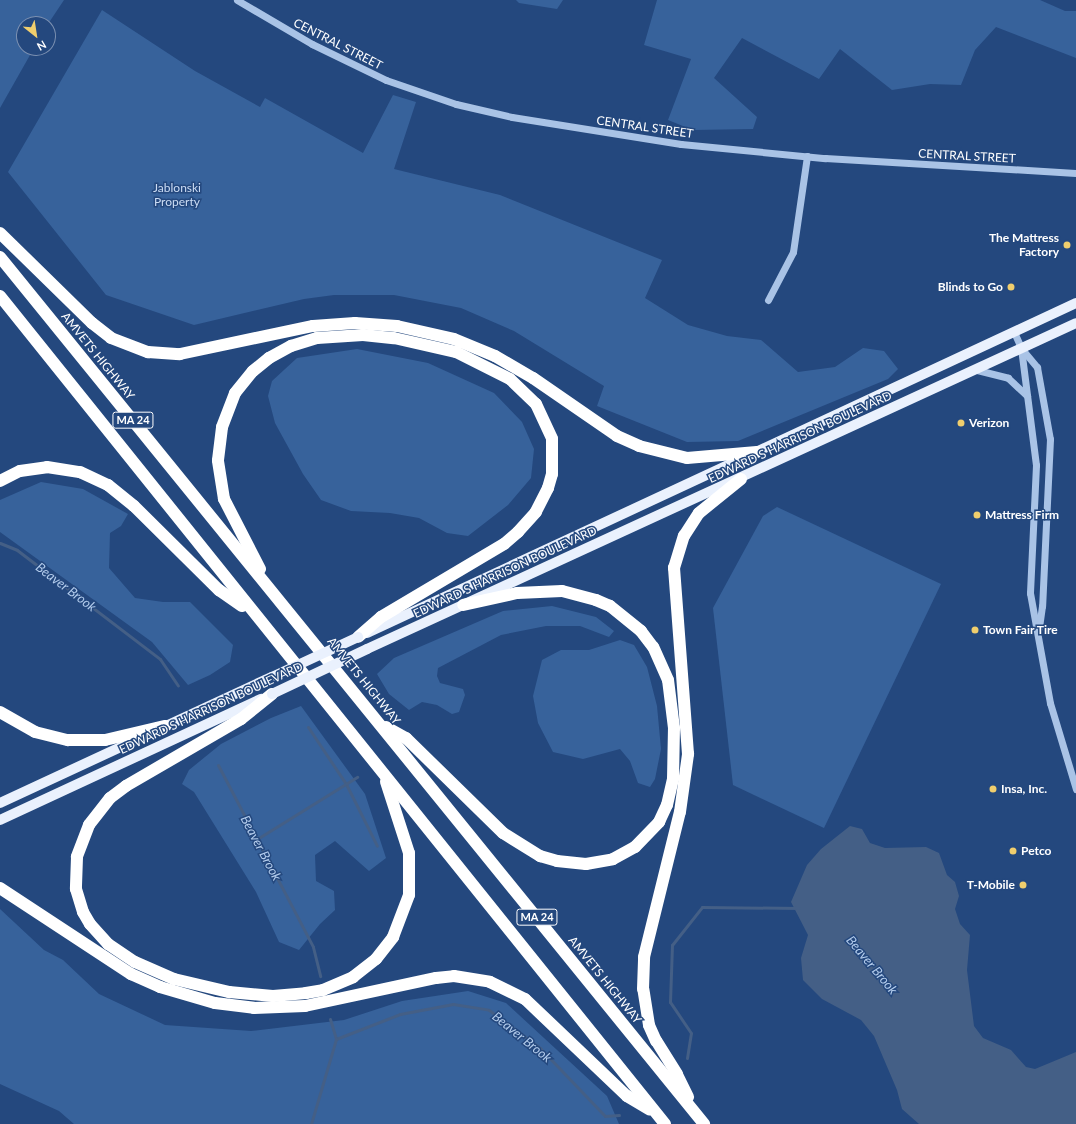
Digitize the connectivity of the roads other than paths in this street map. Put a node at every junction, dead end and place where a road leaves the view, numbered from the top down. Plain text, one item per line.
1 (237, 0) edge
2 (807, 156) junction
3 (1076, 173) edge
4 (0, 234) edge
5 (0, 257) edge
6 (0, 296) edge
7 (768, 300) dead end
8 (1076, 303) edge
9 (1076, 323) edge
10 (1014, 332) junction
11 (1021, 348) junction
12 (977, 370) junction
13 (1027, 396) junction
14 (757, 452) junction
15 (741, 479) junction
16 (0, 480) edge
17 (266, 584) junction
18 (463, 605) junction
19 (254, 614) junction
20 (1038, 630) junction
21 (358, 637) junction
22 (272, 694) junction
23 (0, 712) edge
24 (380, 723) junction
25 (165, 726) junction
26 (385, 777) junction
27 (1076, 789) edge
28 (0, 803) edge
29 (0, 820) edge
30 (0, 888) edge
31 (693, 1111) junction
32 (662, 1119) edge
33 (704, 1124) edge

1 - 2 street, CENTRAL STREET
2 - 3 street, CENTRAL STREET
2 - 7 street
4 - 14 highway
5 - 17 highway, AMVETS HIGHWAY / MA 24
6 - 19 highway, MA 24
8 - 10 main road, EDWARD S HARRISON BOULEVARD
9 - 11 main road, EDWARD S HARRISON BOULEVARD
10 - 11 street
10 - 14 main road, EDWARD S HARRISON BOULEVARD
11 - 12 main road, EDWARD S HARRISON BOULEVARD
11 - 13 street
11 - 20 street
12 - 13 street
12 - 15 main road, EDWARD S HARRISON BOULEVARD
13 - 20 street
14 - 21 main road, EDWARD S HARRISON BOULEVARD
15 - 18 main road, EDWARD S HARRISON BOULEVARD
15 - 31 highway
16 - 19 highway
17 - 21 highway
17 - 24 highway, AMVETS HIGHWAY / MA 24
18 - 22 main road, EDWARD S HARRISON BOULEVARD, bridge
18 - 24 highway
19 - 26 highway, MA 24
20 - 27 street
21 - 25 main road, EDWARD S HARRISON BOULEVARD, bridge
22 - 26 highway
22 - 29 main road, EDWARD S HARRISON BOULEVARD
23 - 25 highway
24 - 31 highway, AMVETS HIGHWAY / MA 24
25 - 28 main road, EDWARD S HARRISON BOULEVARD
26 - 32 highway, MA 24
30 - 32 highway
31 - 33 highway, AMVETS HIGHWAY / MA 24

